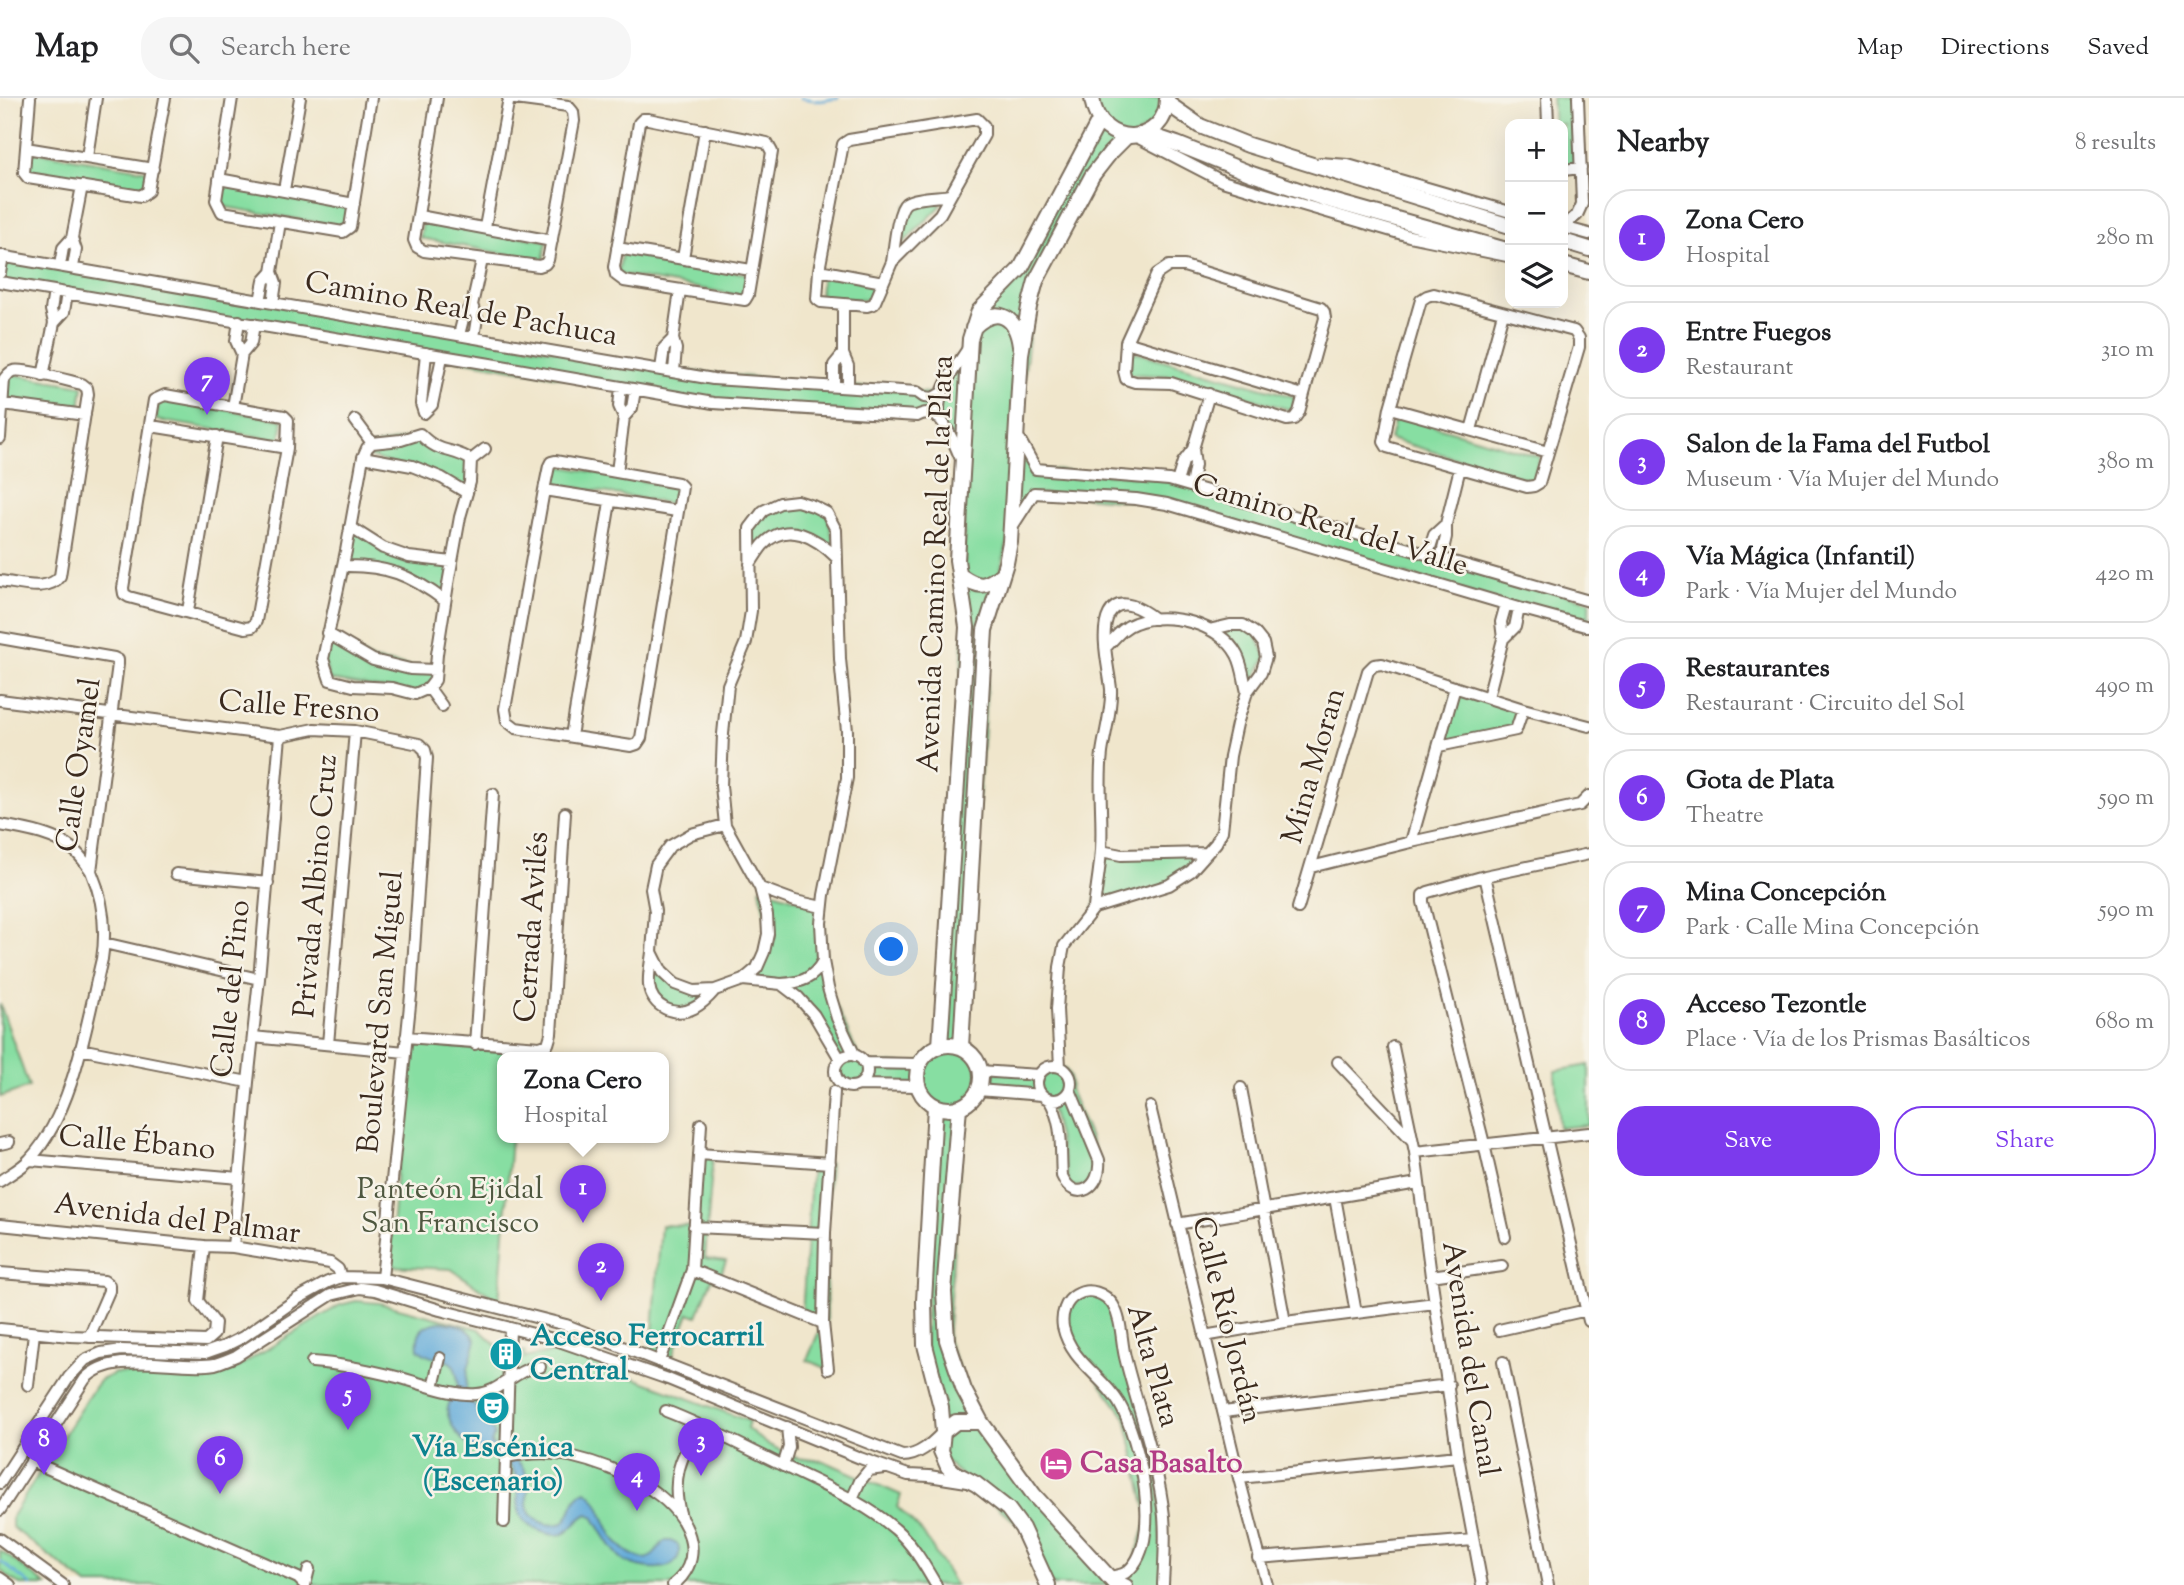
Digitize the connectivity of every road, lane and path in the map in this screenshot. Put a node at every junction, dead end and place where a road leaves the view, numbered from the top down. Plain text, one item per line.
1 (30, 98) edge
2 (96, 98) edge
3 (165, 98) edge
4 (232, 98) edge
5 (300, 98) edge
6 (371, 98) edge
7 (437, 98) edge
8 (508, 98) edge
9 (1092, 98) edge
10 (1547, 98) edge
11 (1578, 98) edge
12 (1167, 101) edge
13 (1548, 119) edge
14 (1099, 121) junction
15 (705, 130) junction
16 (1136, 135) junction
17 (26, 148) junction
18 (87, 157) junction
19 (1299, 162) junction
20 (1581, 168) junction
21 (153, 169) junction
22 (1568, 169) edge
23 (219, 179) junction
24 (82, 186) junction
25 (284, 190) junction
26 (950, 195) junction
27 (354, 204) junction
28 (1505, 211) edge
29 (419, 216) junction
30 (280, 222) junction
31 (1505, 224) edge
32 (1568, 224) edge
33 (485, 227) junction
34 (1568, 229) edge
35 (1568, 231) edge
36 (1589, 234) edge
37 (72, 238) junction
38 (552, 241) junction
39 (617, 248) junction
40 (1589, 249) edge
41 (1505, 250) edge
42 (1505, 255) edge
43 (1, 256) edge
44 (683, 258) junction
45 (482, 260) junction
46 (892, 262) junction
47 (60, 265) junction
48 (1568, 266) edge
49 (73, 267) junction
50 (751, 270) junction
51 (819, 270) junction
52 (0, 272) edge
53 (272, 272) junction
54 (1589, 272) edge
55 (0, 282) edge
56 (883, 282) junction
57 (166, 285) junction
58 (680, 290) junction
59 (54, 291) junction
60 (67, 293) junction
61 (260, 301) junction
62 (273, 303) junction
63 (843, 304) junction
64 (472, 305) junction
65 (162, 308) junction
66 (1503, 313) junction
67 (239, 321) junction
68 (367, 321) junction
69 (54, 323) junction
70 (254, 324) junction
71 (972, 329) junction
72 (460, 335) junction
73 (474, 337) junction
74 (673, 339) junction
75 (363, 342) junction
76 (1126, 342) junction
77 (969, 347) junction
78 (242, 354) junction
79 (426, 354) junction
80 (843, 354) junction
81 (1021, 354) junction
82 (442, 357) junction
83 (661, 369) junction
84 (674, 371) junction
85 (43, 376) junction
86 (752, 381) junction
87 (834, 386) junction
88 (621, 387) junction
89 (848, 387) junction
90 (635, 390) junction
91 (943, 392) junction
92 (1209, 394) junction
93 (1303, 395) junction
94 (3, 404) junction
95 (750, 405) junction
96 (233, 407) junction
97 (1391, 408) junction
98 (424, 413) junction
99 (85, 415) junction
100 (624, 417) junction
101 (940, 418) junction
102 (355, 421) dead end
103 (151, 426) junction
104 (1471, 430) junction
105 (420, 434) junction
106 (1017, 435) junction
107 (217, 436) junction
108 (0, 438) edge
109 (372, 443) junction
110 (287, 448) junction
111 (485, 449) dead end
112 (1193, 449) junction
113 (1548, 452) junction
114 (363, 457) junction
115 (471, 460) junction
116 (962, 462) junction
117 (1460, 468) junction
118 (1038, 469) junction
119 (617, 472) junction
120 (1177, 482) junction
121 (1191, 486) junction
122 (544, 491) junction
123 (467, 493) junction
124 (1037, 493) junction
125 (610, 502) junction
126 (677, 511) junction
127 (1304, 520) junction
128 (1446, 524) junction
129 (350, 527) junction
130 (1011, 528) junction
131 (1298, 542) junction
132 (1428, 554) junction
133 (837, 558) junction
134 (1441, 558) junction
135 (452, 562) junction
136 (750, 564) junction
137 (343, 566) junction
138 (1002, 574) junction
139 (961, 576) junction
140 (0, 581) edge
141 (1570, 596) junction
142 (445, 601) junction
143 (1589, 601) edge
144 (1506, 604) junction
145 (1519, 608) junction
146 (188, 611) junction
147 (1156, 619) junction
148 (1564, 619) junction
149 (1589, 627) edge
150 (1213, 629) junction
151 (327, 633) junction
152 (0, 638) edge
153 (1503, 639) junction
154 (1106, 647) junction
155 (435, 670) junction
156 (1455, 687) junction
157 (429, 688) junction
158 (1247, 692) junction
159 (1488, 698) junction
160 (0, 700) edge
161 (442, 706) dead end
162 (1523, 709) junction
163 (113, 713) junction
164 (1589, 726) edge
165 (355, 731) junction
166 (280, 736) junction
167 (572, 736) junction
168 (1438, 746) junction
169 (425, 750) joint
170 (493, 794) dead end
171 (1589, 796) edge
172 (565, 813) dead end
173 (0, 825) edge
174 (724, 825) junction
175 (1411, 842) junction
176 (1101, 851) junction
177 (1208, 853) junction
178 (1589, 854) edge
179 (1311, 867) junction
180 (91, 871) junction
181 (176, 874) dead end
182 (1485, 876) junction
183 (268, 883) junction
184 (760, 888) junction
185 (822, 907) junction
186 (1094, 908) junction
187 (1298, 908) dead end
188 (104, 943) junction
189 (652, 952) junction
190 (823, 961) junction
191 (259, 979) junction
192 (743, 980) junction
193 (781, 984) junction
194 (715, 990) junction
195 (253, 1037) junction
196 (406, 1037) junction
197 (328, 1044) junction
198 (475, 1044) junction
199 (940, 1046) junction
200 (961, 1047) junction
201 (1394, 1047) dead end
202 (80, 1049) junction
203 (405, 1052) junction
204 (840, 1059) junction
205 (860, 1059) junction
206 (1338, 1062) dead end
207 (919, 1064) junction
208 (1060, 1066) junction
209 (980, 1071) junction
210 (1039, 1075) junction
211 (248, 1082) junction
212 (859, 1085) junction
213 (918, 1086) junction
214 (1241, 1088) dead end
215 (978, 1090) junction
216 (1070, 1090) junction
217 (834, 1092) dead end
218 (1045, 1097) junction
219 (935, 1106) junction
220 (959, 1107) junction
221 (1150, 1107) dead end
222 (701, 1124) dead end
223 (1589, 1133) edge
224 (1546, 1137) junction
225 (1411, 1139) junction
226 (1484, 1144) junction
227 (1415, 1152) junction
228 (699, 1154) junction
229 (30, 1160) junction
230 (830, 1163) junction
231 (239, 1178) junction
232 (0, 1181) edge
233 (1418, 1183) junction
234 (1335, 1197) junction
235 (1264, 1210) junction
236 (1177, 1224) junction
237 (0, 1225) edge
238 (694, 1227) junction
239 (825, 1233) junction
240 (1504, 1237) dead end
241 (204, 1246) junction
242 (233, 1247) junction
243 (1502, 1266) dead end
244 (692, 1270) junction
245 (0, 1273) edge
246 (1431, 1276) junction
247 (341, 1277) junction
248 (382, 1278) junction
249 (1435, 1303) junction
250 (285, 1308) junction
251 (1356, 1313) junction
252 (1588, 1316) edge
253 (293, 1319) junction
254 (1285, 1322) junction
255 (822, 1323) junction
256 (509, 1328) junction
257 (0, 1329) edge
258 (1499, 1330) dead end
259 (34, 1333) junction
260 (89, 1336) junction
261 (1204, 1336) junction
262 (440, 1358) dead end
263 (659, 1361) junction
264 (312, 1362) dead end
265 (1503, 1362) dead end
266 (540, 1367) dead end
267 (828, 1368) dead end
268 (508, 1381) junction
269 (1132, 1382) junction
270 (28, 1385) dead end
271 (1449, 1385) junction
272 (433, 1387) junction
273 (1111, 1391) junction
274 (666, 1411) dead end
275 (1223, 1412) junction
276 (981, 1422) junction
277 (787, 1427) junction
278 (705, 1428) junction
279 (943, 1432) junction
280 (1458, 1455) junction
281 (506, 1457) junction
282 (32, 1461) junction
283 (783, 1466) junction
284 (886, 1468) junction
285 (1239, 1478) junction
286 (0, 1483) edge
287 (976, 1484) junction
288 (852, 1499) junction
289 (0, 1510) edge
290 (681, 1515) junction
291 (504, 1522) dead end
292 (0, 1539) edge
293 (1144, 1540) junction
294 (1473, 1540) junction
295 (1165, 1543) junction
296 (254, 1545) dead end
297 (243, 1554) junction
298 (1258, 1558) junction
299 (309, 1569) dead end
300 (0, 1577) edge
301 (1112, 1582) edge
302 (10, 1585) edge
303 (63, 1585) edge
304 (305, 1585) edge
305 (673, 1585) edge
306 (936, 1585) edge
307 (1048, 1585) edge
308 (1127, 1585) edge
309 (1163, 1585) edge
310 (1267, 1585) edge
311 (1482, 1585) edge
312 (1548, 1585) edge

1 - 17 street
2 - 18 street
3 - 21 street
4 - 23 street
5 - 25 street
6 - 27 street
7 - 29 street
8 - 33 street
8 - 38 street
9 - 14 main road
10 - 13 street
11 - 20 street
12 - 16 main road, Avenida Camino Real de la Plata
12 - 19 main road
14 - 16 main road
14 - 71 main road, Avenida Camino Real de la Plata
15 - 39 street
15 - 44 street
15 - 50 street
16 - 41 main road
16 - 42 street
16 - 81 main road, Avenida Camino Real de la Plata
17 - 18 street
17 - 24 street
18 - 21 street
19 - 28 street
19 - 31 main road
20 - 22 street
20 - 32 street
21 - 24 street
23 - 25 street
23 - 30 street
24 - 37 street
25 - 27 street
26 - 46 street
26 - 46 street
26 - 51 street
27 - 30 street
29 - 33 street
29 - 45 street
30 - 53 street
33 - 38 street
34 - 36 street
35 - 40 main road
37 - 47 street
37 - 49 street
38 - 45 street
39 - 44 street
39 - 58 street
43 - 47 street, Camino Real de Pachuca
43 - 52 street
44 - 50 street
45 - 64 street
46 - 56 street
47 - 49 street, Camino Real de Pachuca
48 - 54 main road
49 - 57 street, Camino Real de Pachuca
50 - 58 street
51 - 56 street
51 - 63 street
53 - 61 street
53 - 62 street
55 - 59 street, Camino Real de Pachuca
56 - 63 street
57 - 61 street, Camino Real de Pachuca
57 - 65 street
58 - 74 street
59 - 60 street, Camino Real de Pachuca
59 - 69 street
60 - 65 street, Camino Real de Pachuca
60 - 69 street
61 - 62 street, Camino Real de Pachuca
62 - 68 street, Camino Real de Pachuca
63 - 80 street
64 - 72 street
64 - 73 street
65 - 67 street, Camino Real de Pachuca
66 - 97 street
66 - 104 street
66 - 113 street
67 - 70 street, Camino Real de Pachuca
67 - 78 street
68 - 72 street, Camino Real de Pachuca
68 - 75 street
69 - 85 street
70 - 75 street, Camino Real de Pachuca
70 - 78 street
71 - 77 main road, Avenida Camino Real de la Plata
71 - 81 main road
72 - 73 street, Camino Real de Pachuca
73 - 83 street, Camino Real de Pachuca
74 - 83 street
74 - 84 street
75 - 79 street, Camino Real de Pachuca
76 - 92 street
76 - 93 street
76 - 93 street
77 - 91 street
77 - 116 main road, Avenida Camino Real de la Plata
78 - 96 street
79 - 82 street, Camino Real de Pachuca
79 - 98 street
80 - 87 street
80 - 89 street
81 - 106 main road, Avenida Camino Real de la Plata
82 - 88 street, Camino Real de Pachuca
82 - 98 street
83 - 84 street, Camino Real de Pachuca
84 - 86 street, Camino Real de Pachuca
85 - 94 street
85 - 99 street
86 - 87 street, Camino Real de Pachuca
86 - 95 street
87 - 89 street, Camino Real de Pachuca
88 - 90 street, Camino Real de Pachuca
88 - 100 street
89 - 91 street, Camino Real de Pachuca
90 - 95 street, Camino Real de Pachuca
90 - 100 street
91 - 101 street
92 - 93 street
92 - 112 street
94 - 99 street
94 - 108 street
95 - 101 street, Camino Real de Pachuca
96 - 103 street
96 - 110 street
97 - 104 street
97 - 117 street
98 - 105 street
99 - 140 street
100 - 119 street
101 - 116 street
102 - 109 street
103 - 107 street
103 - 146 street
104 - 113 street
105 - 109 street
105 - 115 street
106 - 118 street
106 - 130 main road, Avenida Camino Real de la Plata
107 - 110 street
107 - 146 street
109 - 114 street
110 - 146 street
111 - 115 street
112 - 120 street
112 - 121 street
113 - 117 street
114 - 123 street
114 - 129 street
115 - 123 street
116 - 139 main road, Avenida Camino Real de la Plata
117 - 128 street
118 - 120 street, Camino Real del Valle
118 - 124 street
119 - 122 street
119 - 126 street
120 - 121 street, Camino Real del Valle
121 - 127 street, Camino Real del Valle
122 - 125 street
122 - 167 street
123 - 135 street
124 - 130 street
124 - 131 street, Camino Real del Valle
125 - 126 street
125 - 167 street
126 - 167 street
127 - 131 street
127 - 132 street, Camino Real del Valle
128 - 132 street
128 - 134 street
129 - 135 street
129 - 137 street
130 - 138 main road, Avenida Camino Real de la Plata
131 - 144 street, Camino Real del Valle
132 - 134 street, Camino Real del Valle
133 - 136 street
133 - 136 street
133 - 185 street
134 - 141 street, Camino Real del Valle
135 - 142 street
136 - 174 street
137 - 142 street
137 - 151 street
138 - 139 main road
138 - 200 main road, Avenida Camino Real de la Plata
139 - 199 main road, Avenida Camino Real de la Plata
141 - 143 street, Camino Real del Valle
141 - 148 street
142 - 155 street
144 - 145 street, Camino Real del Valle
144 - 153 street
145 - 148 street, Camino Real del Valle
145 - 153 street
147 - 150 street
147 - 154 street
147 - 154 street
148 - 149 street, Camino Real del Valle
150 - 158 street
150 - 158 street
151 - 155 street
151 - 157 street
152 - 163 street, Calle Oyamel
153 - 159 street
154 - 176 street
155 - 157 street
156 - 159 street, Mina Moran
156 - 168 street
156 - 179 street, Mina Moran
157 - 161 street
158 - 177 street
159 - 162 street, Mina Moran
160 - 163 street, Calle Fresno
162 - 164 street, Mina Moran
162 - 168 street
163 - 166 street, Calle Fresno
163 - 180 street, Calle Oyamel
165 - 166 street, Calle Fresno
165 - 169 street, Calle Fresno
165 - 197 street, Privada Albino Cruz
166 - 183 street, Calle del Pino
168 - 175 street
169 - 196 street, Boulevard San Miguel
170 - 198 street
171 - 175 street, Mina Moran
172 - 198 street, Cerrada Avilés
173 - 180 street
174 - 184 street
174 - 189 street
175 - 179 street, Mina Moran
176 - 177 street
176 - 186 street
177 - 186 street
178 - 182 street
179 - 187 street
180 - 188 street, Calle Oyamel
181 - 183 street
182 - 224 street
182 - 226 street
183 - 191 street, Calle del Pino
184 - 185 street
184 - 192 street
185 - 190 street
186 - 208 street
188 - 191 street
188 - 202 street, Calle Oyamel
189 - 194 street
189 - 194 street
190 - 193 street
190 - 205 street
191 - 195 street, Calle del Pino
192 - 193 street
192 - 194 street
193 - 204 street
195 - 197 street
195 - 211 street, Calle del Pino
196 - 198 street
196 - 203 street, Boulevard San Miguel
197 - 203 street
199 - 200 main road
199 - 207 main road
200 - 209 main road
201 - 225 street, Avenida del Canal
202 - 211 street
202 - 229 street, Calle Oyamel
203 - 248 street, Boulevard San Miguel
204 - 205 street
204 - 212 street
205 - 207 street
205 - 212 street
206 - 225 street, Avenida del Canal
207 - 213 main road
208 - 210 street
208 - 216 street
209 - 210 street
209 - 215 main road
210 - 218 street
211 - 231 street, Calle del Pino
212 - 213 street
213 - 219 main road
214 - 235 street
215 - 218 street
215 - 220 main road
216 - 218 street
216 - 218 street
217 - 230 street
219 - 220 main road
219 - 279 main road
220 - 276 main road
221 - 236 street, Calle Río Jordán
222 - 228 street
223 - 224 street
224 - 226 street
224 - 252 street
225 - 227 street, Avenida del Canal
226 - 227 street
226 - 240 street
227 - 233 street, Avenida del Canal
228 - 230 street
228 - 238 street
229 - 231 street, Calle Ébano
229 - 232 street, Calle Oyamel
230 - 239 street
231 - 242 street, Calle del Pino
233 - 234 street
233 - 246 street, Avenida del Canal
234 - 235 street
234 - 251 street
235 - 236 street
235 - 254 street
236 - 261 street, Calle Río Jordán
237 - 241 street, Avenida del Palmar
238 - 239 street
238 - 244 street
239 - 255 street
241 - 242 street, Avenida del Palmar
241 - 260 street
242 - 247 street, Avenida del Palmar
243 - 246 street
244 - 255 street
244 - 263 street
245 - 260 street
246 - 249 street, Avenida del Canal
247 - 248 street
247 - 250 street
248 - 263 street
249 - 251 street
249 - 271 street, Avenida del Canal
250 - 253 street
250 - 286 street
251 - 254 street
252 - 258 street
253 - 256 street
253 - 282 street
254 - 261 street
255 - 267 street
256 - 268 street
256 - 277 street
257 - 259 street
259 - 260 street
259 - 270 street
261 - 275 street, Calle Río Jordán
262 - 272 street
263 - 279 street
264 - 272 street
265 - 312 street
266 - 268 street
268 - 272 street
268 - 281 street
269 - 273 street
269 - 273 street, Alta Plata
269 - 295 street, Alta Plata
271 - 275 street
271 - 280 street, Avenida del Canal
273 - 293 street, Alta Plata
274 - 278 street
275 - 285 street, Calle Río Jordán
276 - 279 main road
276 - 301 main road
277 - 283 street
277 - 284 street
278 - 283 street
278 - 290 street
279 - 287 main road
280 - 285 street
280 - 294 street, Avenida del Canal
281 - 290 street
281 - 291 street
282 - 289 street
282 - 297 street
283 - 288 street
284 - 287 street
284 - 288 street
285 - 298 street, Calle Río Jordán
287 - 307 main road
288 - 306 street
290 - 305 street
292 - 303 street
293 - 295 street
293 - 301 street, Alta Plata
294 - 298 street
294 - 311 street, Avenida del Canal
295 - 309 street, Alta Plata
296 - 297 street
297 - 304 street
298 - 310 street, Calle Río Jordán
299 - 304 street
300 - 302 street
301 - 308 street

